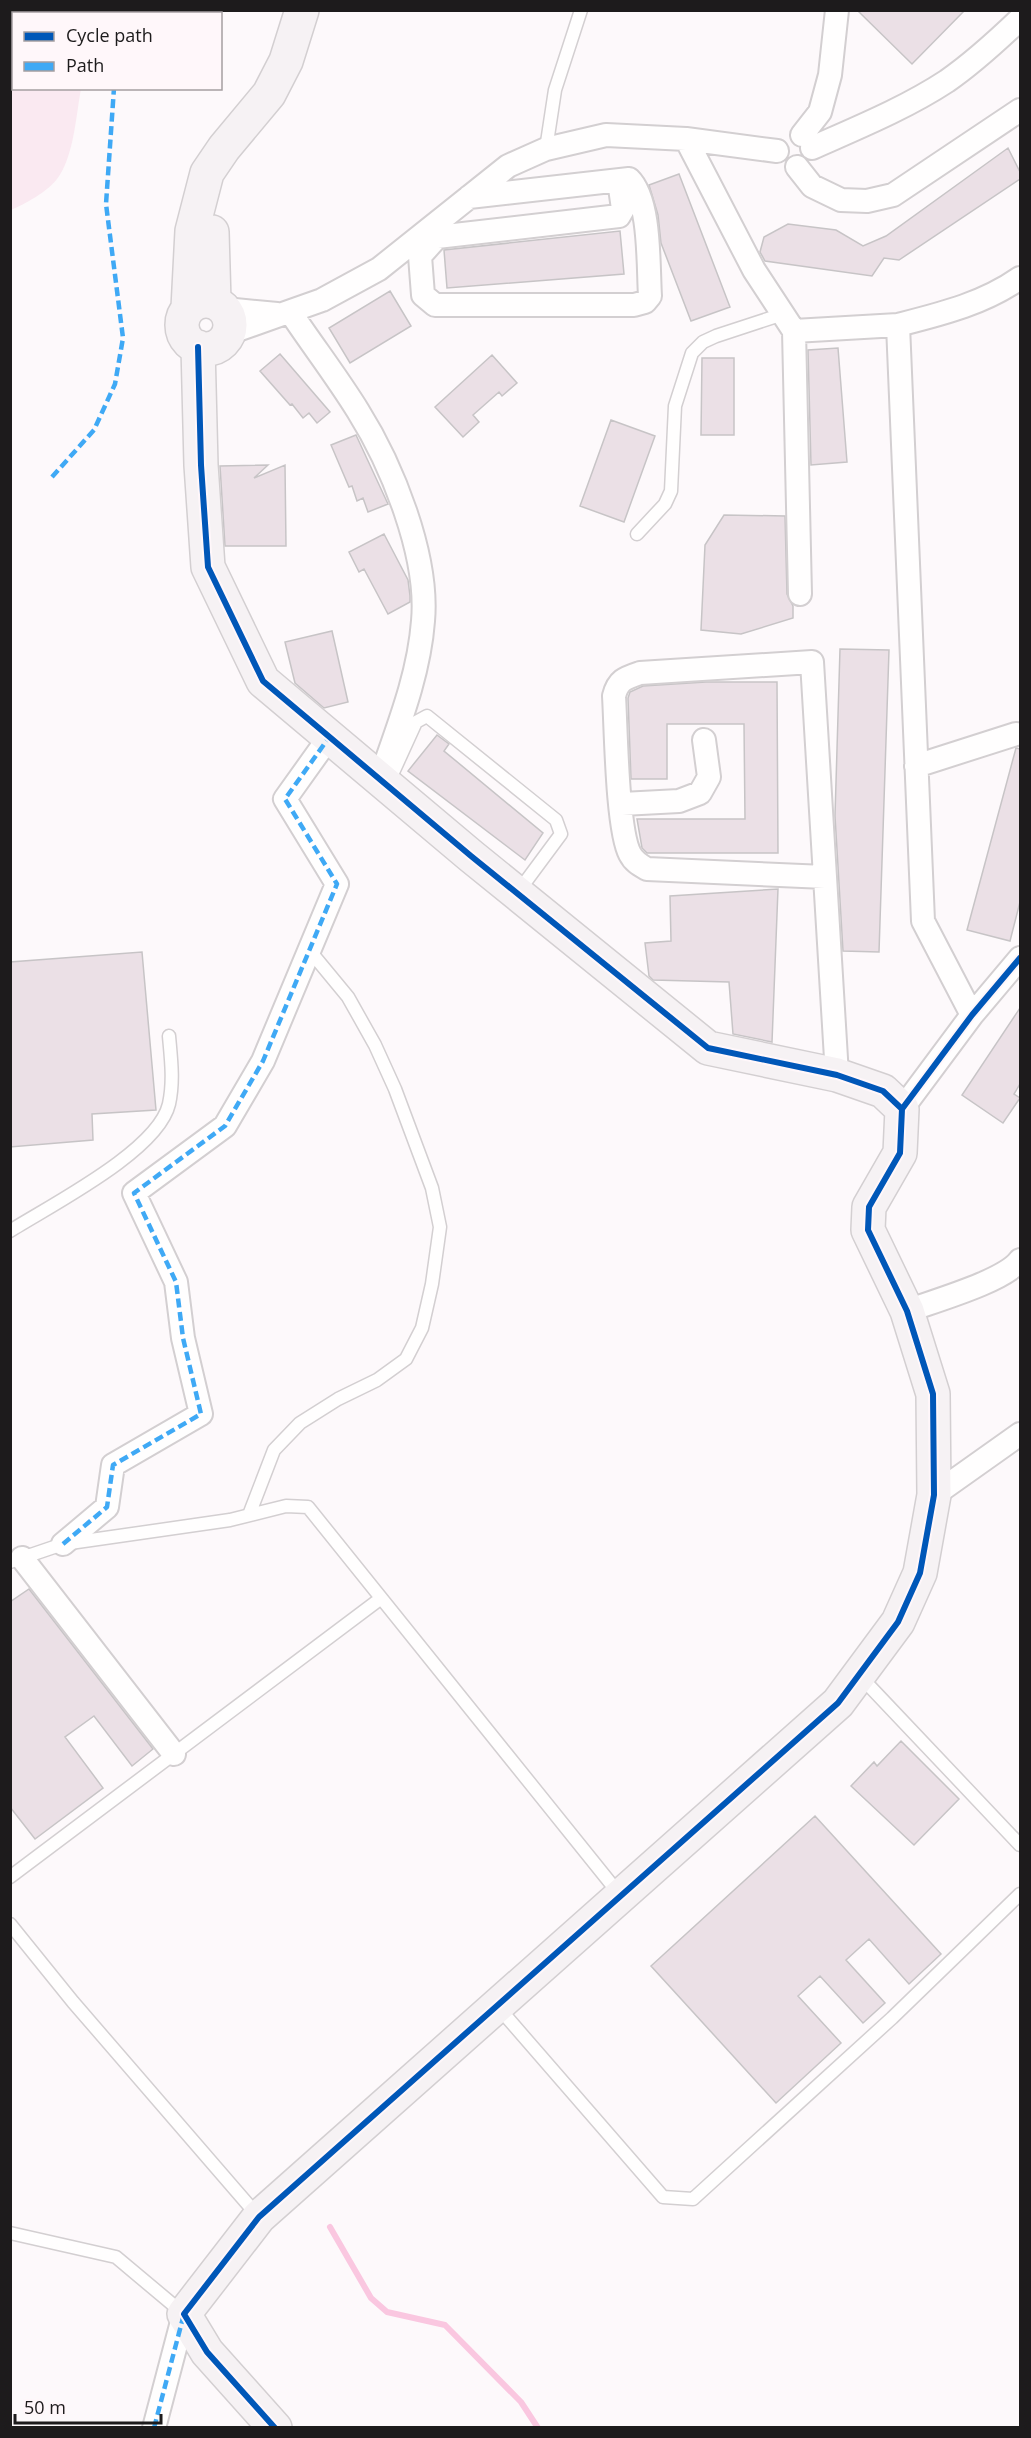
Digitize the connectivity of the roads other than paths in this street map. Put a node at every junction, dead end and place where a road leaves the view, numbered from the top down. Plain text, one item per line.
1 (302, 10) edge
2 (581, 10) edge
3 (837, 10) edge
4 (1020, 19) edge
5 (1020, 110) edge
6 (686, 139) junction
7 (807, 142) junction
8 (546, 149) junction
9 (777, 151) junction
10 (797, 167) junction
11 (619, 181) junction
12 (469, 197) junction
13 (1020, 278) edge
14 (214, 313) junction
15 (287, 314) junction
16 (788, 323) junction
17 (898, 326) junction
18 (637, 534) dead end
19 (800, 594) dead end
20 (1016, 734) dead end
21 (330, 736) junction
22 (705, 740) dead end
23 (916, 766) junction
24 (384, 782) junction
25 (622, 804) junction
26 (825, 877) junction
27 (517, 893) junction
28 (310, 951) junction
29 (1020, 958) edge
30 (972, 1015) junction
31 (169, 1036) dead end
32 (837, 1075) junction
33 (902, 1109) junction
34 (10, 1231) edge
35 (1020, 1260) edge
36 (907, 1311) junction
37 (1020, 1434) edge
38 (934, 1495) junction
39 (249, 1515) junction
40 (63, 1544) junction
41 (16, 1560) edge
42 (380, 1599) junction
43 (859, 1675) junction
44 (174, 1754) junction
45 (1020, 1845) edge
46 (10, 1877) edge
47 (1020, 1894) edge
48 (621, 1896) junction
49 (10, 1924) edge
50 (498, 2006) junction
51 (259, 2217) junction
52 (10, 2233) edge
53 (184, 2314) junction
54 (154, 2427) edge
55 (275, 2427) edge

1 - 14 street
2 - 8 lane
3 - 7 street
4 - 7 street
5 - 10 street
6 - 8 street
6 - 9 street
6 - 16 street
7 - 9 street
7 - 10 street
8 - 12 street
9 - 10 street
11 - 11 street
11 - 12 street
12 - 15 street
13 - 17 street
14 - 15 street
14 - 21 street
15 - 24 street
16 - 17 street
16 - 18 lane
16 - 19 street
17 - 23 street
20 - 23 street
21 - 24 street
21 - 28 street
22 - 25 street
23 - 30 street
24 - 27 street
24 - 27 lane
25 - 26 street
25 - 26 street
26 - 32 street
27 - 32 street
28 - 39 lane
28 - 40 street
29 - 30 street
30 - 33 street
31 - 34 lane
32 - 33 street
33 - 36 street
35 - 36 street
36 - 38 street
37 - 38 street
38 - 43 street
39 - 40 lane
39 - 42 lane
40 - 41 lane
41 - 44 street
42 - 44 lane
42 - 48 lane
43 - 45 lane
43 - 48 street
44 - 46 lane
47 - 50 lane
48 - 50 street
49 - 51 lane
50 - 51 street
51 - 53 street
52 - 53 lane
53 - 54 street
53 - 55 street

